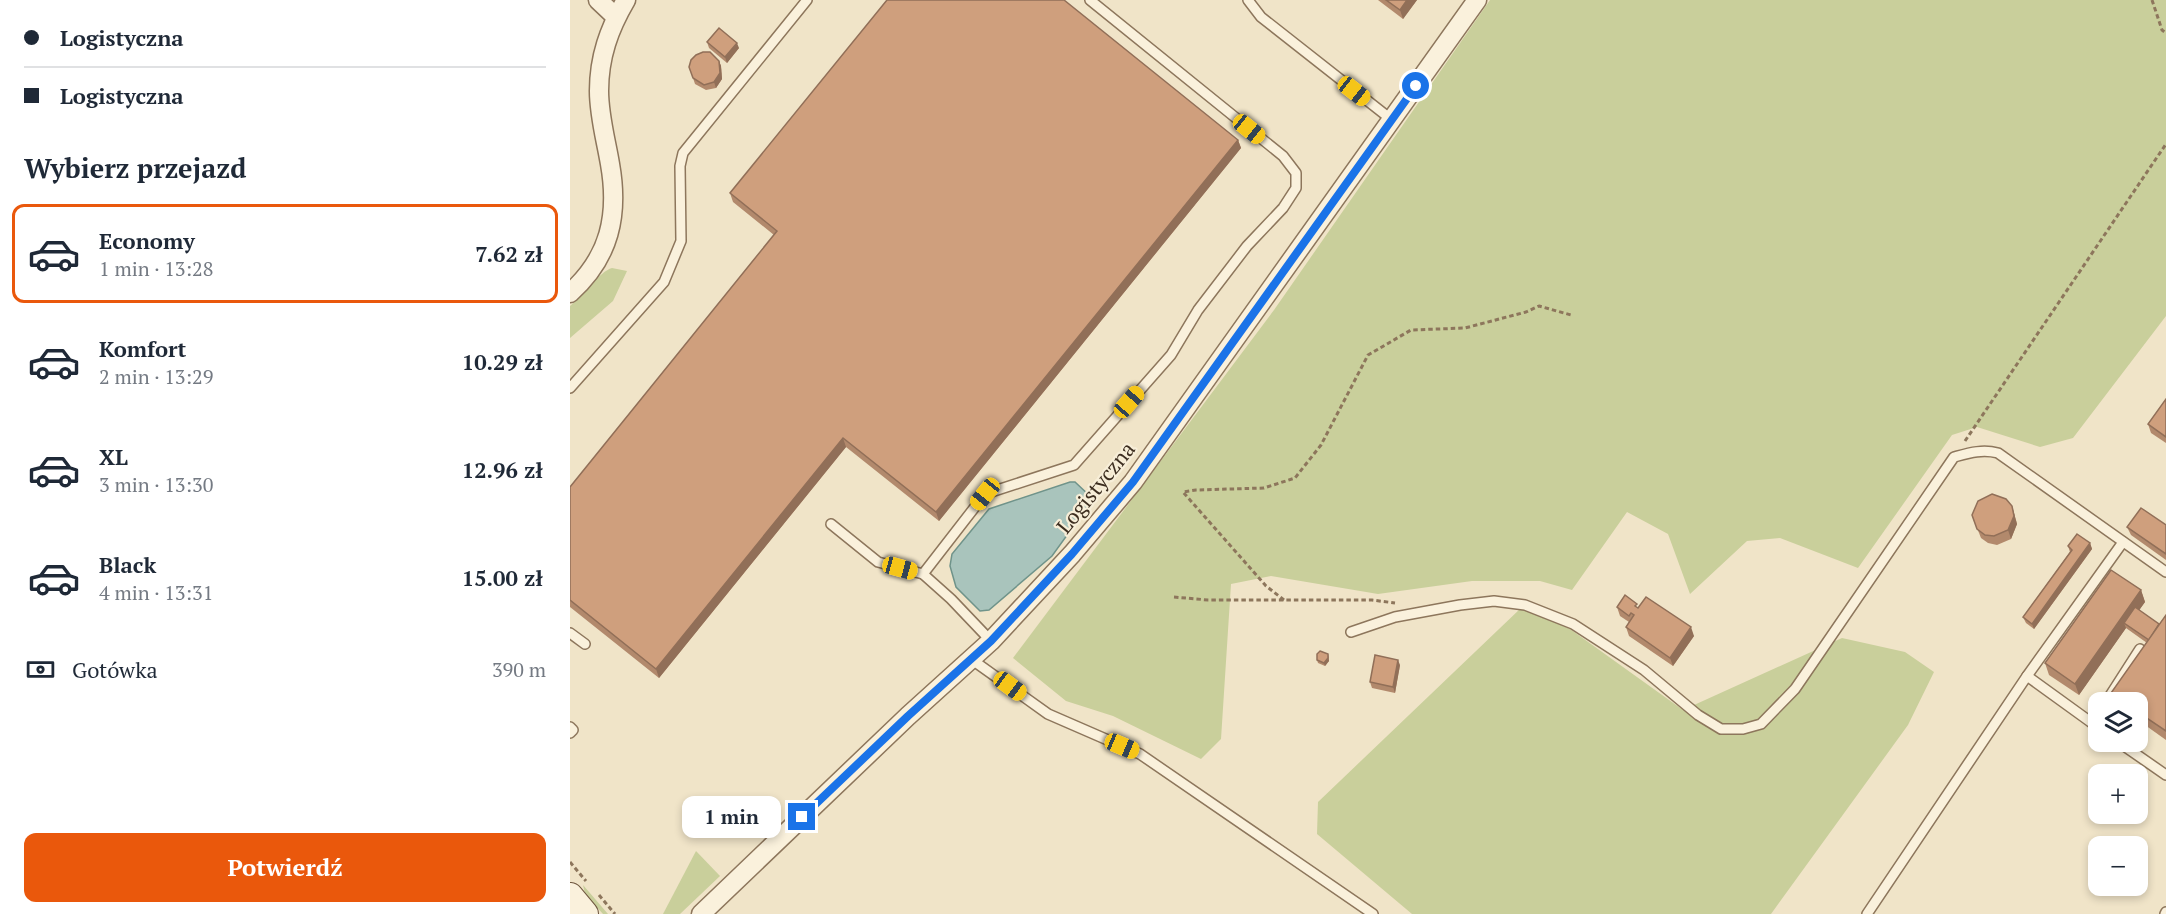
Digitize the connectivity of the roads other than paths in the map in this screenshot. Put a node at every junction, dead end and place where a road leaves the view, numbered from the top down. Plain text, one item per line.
1 (598, 0) edge
2 (626, 0) edge
3 (807, 0) edge
4 (1090, 0) edge
5 (1248, 0) edge
6 (1477, 0) edge
7 (616, 17) junction
8 (1392, 120) junction
9 (570, 293) edge
10 (570, 388) edge
11 (831, 524) dead end
12 (2123, 542) junction
13 (2166, 572) edge
14 (922, 573) junction
15 (1351, 632) dead end
16 (570, 633) edge
17 (991, 641) junction
18 (585, 644) dead end
19 (2140, 649) edge
20 (971, 659) junction
21 (2027, 676) junction
22 (2112, 692) edge
23 (2088, 721) edge
24 (570, 728) edge
25 (570, 733) edge
26 (2133, 752) edge
27 (2166, 775) edge
28 (570, 896) edge
29 (585, 914) edge
30 (700, 914) edge
31 (1373, 914) edge
32 (1867, 914) edge

1 - 7 street
2 - 7 street
3 - 10 lane
4 - 14 lane
5 - 8 lane
6 - 8 street, Logistyczna
7 - 9 street
8 - 17 street, Logistyczna
11 - 14 lane
12 - 13 lane
12 - 15 lane
12 - 21 lane
14 - 17 lane
16 - 18 lane
17 - 20 street, Logistyczna
19 - 22 lane
20 - 30 street, Logistyczna
20 - 31 lane
21 - 23 lane
21 - 32 lane
24 - 25 lane
26 - 27 lane
28 - 29 street

